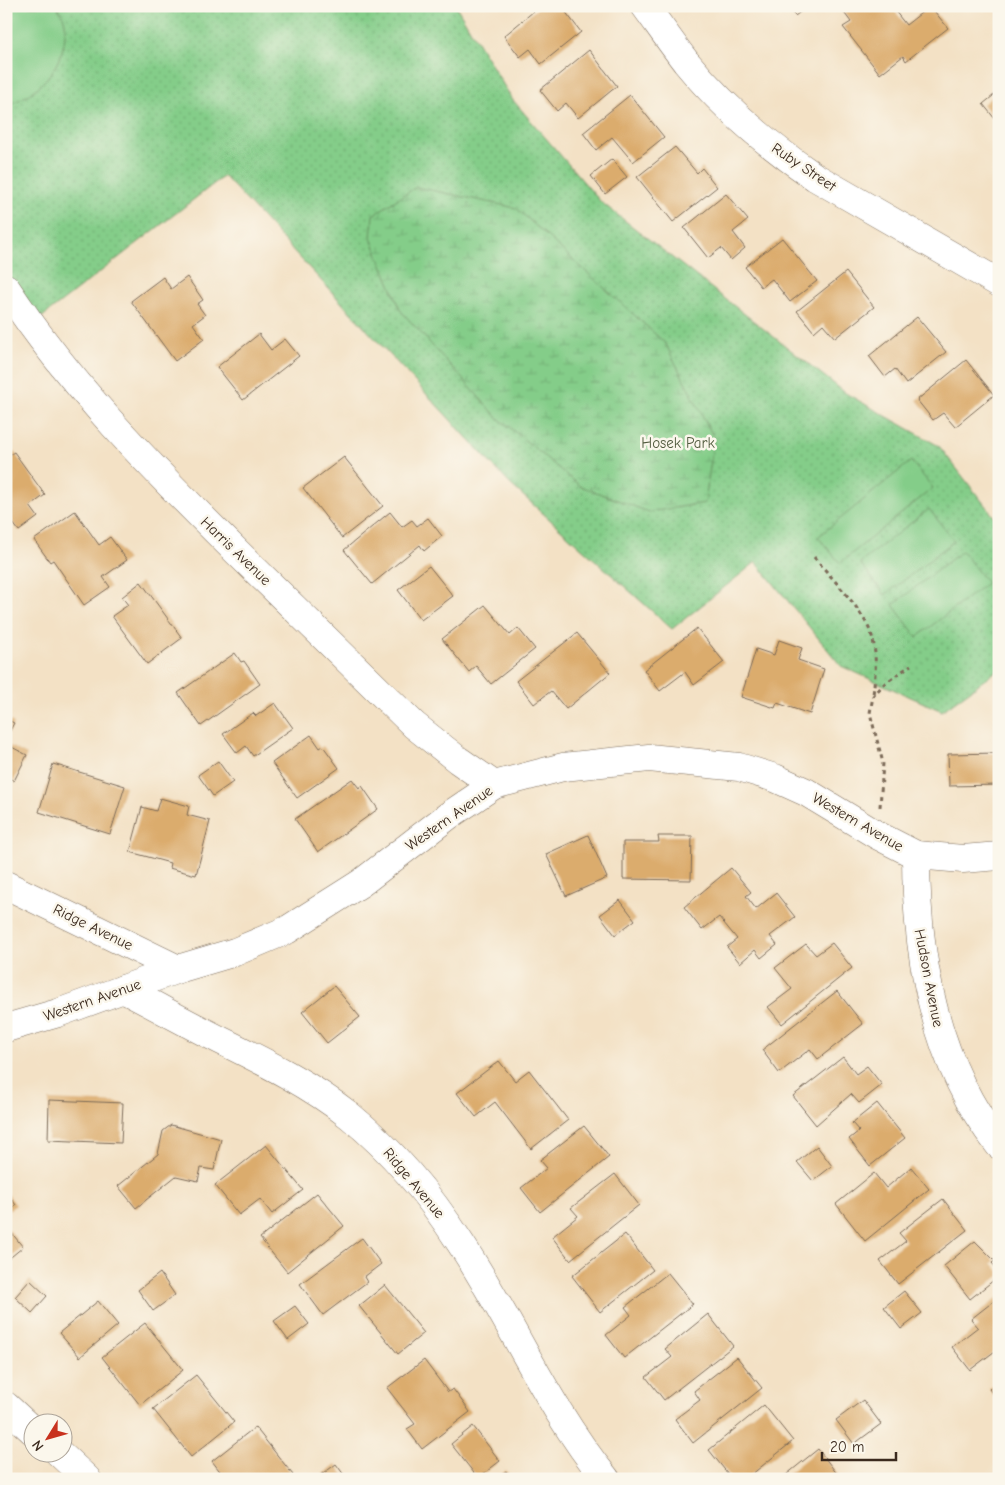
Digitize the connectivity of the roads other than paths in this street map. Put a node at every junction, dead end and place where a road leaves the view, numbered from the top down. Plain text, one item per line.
1 (645, 6) edge
2 (999, 283) edge
3 (6, 288) edge
4 (494, 785) junction
5 (916, 855) junction
6 (999, 856) edge
7 (6, 885) edge
8 (178, 969) junction
9 (123, 989) junction
10 (6, 1028) edge
11 (999, 1145) edge
12 (6, 1406) edge
13 (22, 1421) edge
14 (69, 1462) edge
15 (87, 1479) edge
16 (606, 1479) edge

1 - 2 street, Ruby Street
3 - 4 street, Harris Avenue
4 - 5 street, Western Avenue
4 - 8 street, Western Avenue
5 - 6 street, Western Avenue
5 - 11 street, Hudson Avenue
7 - 8 street, Ridge Avenue
8 - 9 street, Western Avenue
9 - 10 street, Western Avenue
9 - 16 street, Ridge Avenue
12 - 13 street
14 - 15 street

